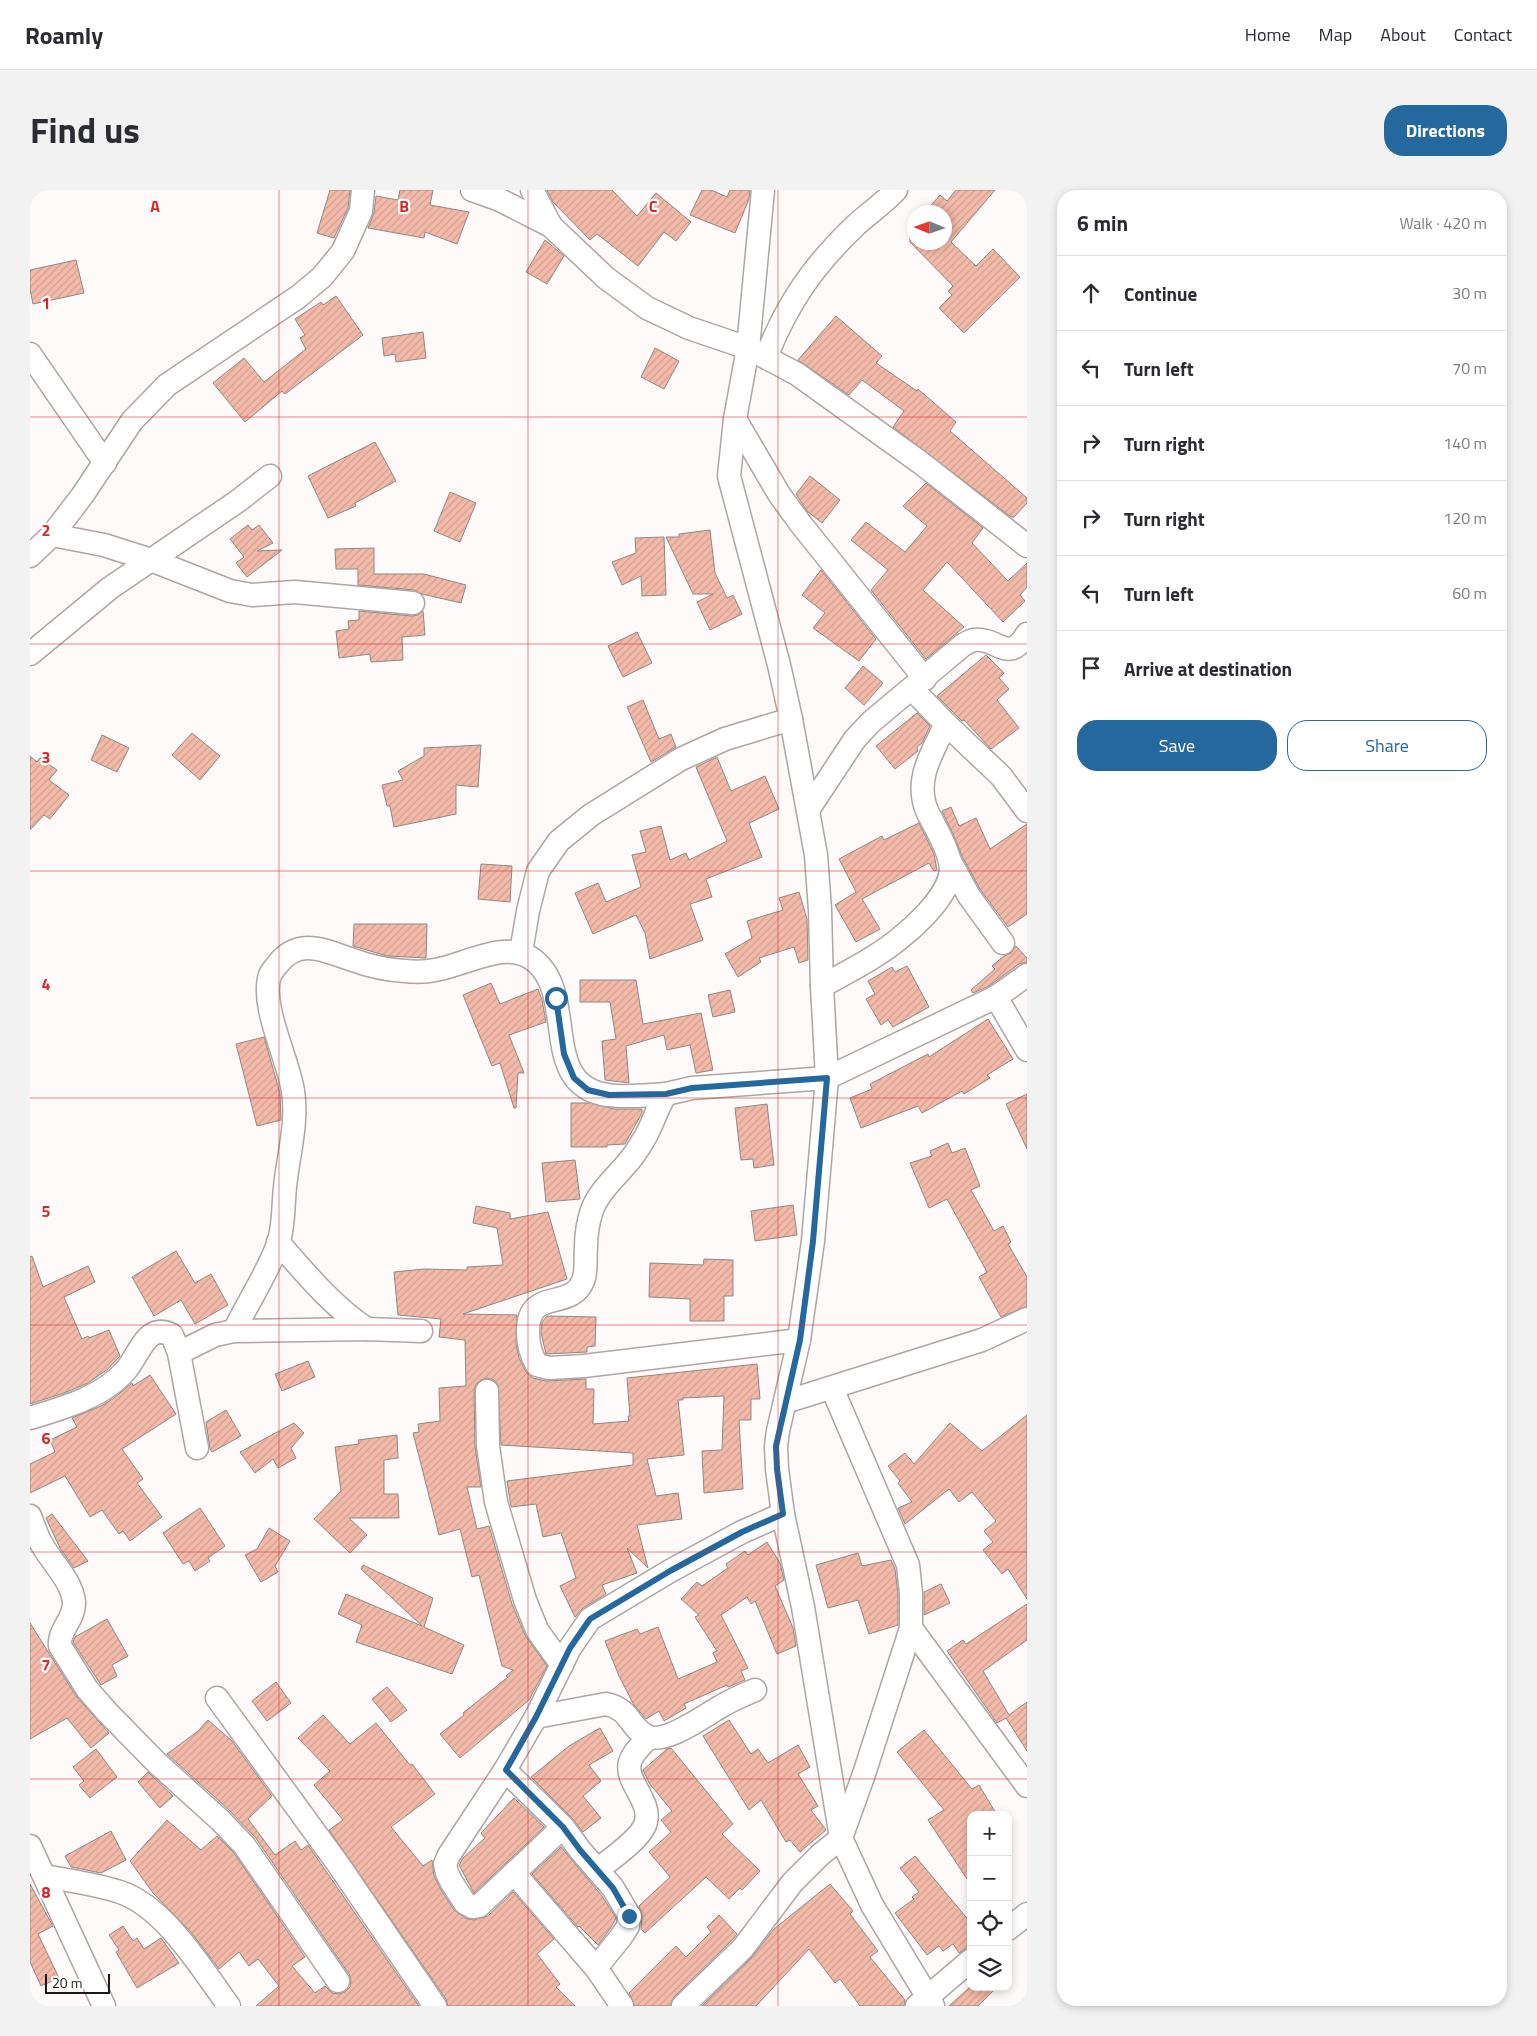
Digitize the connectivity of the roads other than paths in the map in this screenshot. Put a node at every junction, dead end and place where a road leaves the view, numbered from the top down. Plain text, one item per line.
1 (363, 190) edge
2 (472, 190) edge
3 (532, 190) edge
4 (764, 190) edge
5 (896, 190) edge
6 (551, 226) junction
7 (757, 352) junction
8 (30, 354) edge
9 (735, 419) junction
10 (105, 463) junction
11 (270, 476) dead end
12 (52, 535) junction
13 (1027, 546) edge
14 (30, 556) edge
15 (151, 560) junction
16 (413, 603) dead end
17 (1027, 634) edge
18 (30, 654) edge
19 (918, 684) junction
20 (791, 720) junction
21 (946, 724) junction
22 (808, 810) junction
23 (1027, 811) edge
24 (951, 863) junction
25 (1003, 943) dead end
26 (521, 952) junction
27 (1027, 975) edge
28 (822, 986) junction
29 (996, 997) junction
30 (1027, 1050) edge
31 (827, 1078) junction
32 (666, 1094) junction
33 (278, 1242) junction
34 (1027, 1319) edge
35 (367, 1329) junction
36 (234, 1331) junction
37 (421, 1331) dead end
38 (800, 1340) junction
39 (179, 1353) junction
40 (832, 1388) junction
41 (487, 1391) dead end
42 (785, 1402) junction
43 (30, 1418) edge
44 (198, 1448) dead end
45 (783, 1514) junction
46 (30, 1516) edge
47 (35, 1545) edge
48 (911, 1628) junction
49 (562, 1664) junction
50 (755, 1690) dead end
51 (217, 1698) dead end
52 (536, 1717) junction
53 (649, 1737) junction
54 (506, 1770) junction
55 (1027, 1786) edge
56 (563, 1827) junction
57 (841, 1838) junction
58 (30, 1846) edge
59 (598, 1870) junction
60 (514, 1873) junction
61 (45, 1876) junction
62 (1027, 1914) edge
63 (1012, 1926) edge
64 (967, 1964) edge
65 (596, 1968) junction
66 (338, 1980) dead end
67 (926, 2003) edge
68 (104, 2006) edge
69 (229, 2006) edge
70 (435, 2006) edge
71 (622, 2006) edge
72 (683, 2006) edge

1 - 10 street
2 - 6 street
3 - 6 street
4 - 7 street
5 - 7 street
6 - 7 street
7 - 9 street
7 - 13 street
8 - 10 street
9 - 19 street
9 - 20 street
10 - 12 street
11 - 15 street
12 - 14 street
12 - 15 street
15 - 16 street
15 - 18 street
17 - 19 street
19 - 21 street
19 - 22 street
20 - 22 street
20 - 26 street
21 - 23 street
21 - 24 street
22 - 28 street
24 - 25 street
24 - 28 street
26 - 32 street
26 - 33 street
27 - 29 street
28 - 31 street
29 - 30 street
29 - 31 street
31 - 32 street
31 - 38 street
32 - 38 street
33 - 35 street
33 - 36 street
34 - 40 street
35 - 36 street
35 - 37 street
36 - 39 street
38 - 42 street
39 - 43 street
39 - 44 street
40 - 42 street
40 - 48 street
41 - 49 street
42 - 45 street
45 - 49 street
45 - 57 street
46 - 47 street
47 - 66 street
48 - 55 street
48 - 57 street
49 - 52 street
50 - 53 street
51 - 70 street
52 - 53 street
52 - 54 street
53 - 59 street
54 - 56 street
54 - 60 street
56 - 59 street
56 - 60 street
57 - 67 street
57 - 72 street
58 - 61 street
59 - 65 street
60 - 65 street
61 - 68 street
61 - 69 street
62 - 63 street
64 - 67 street
65 - 71 street

